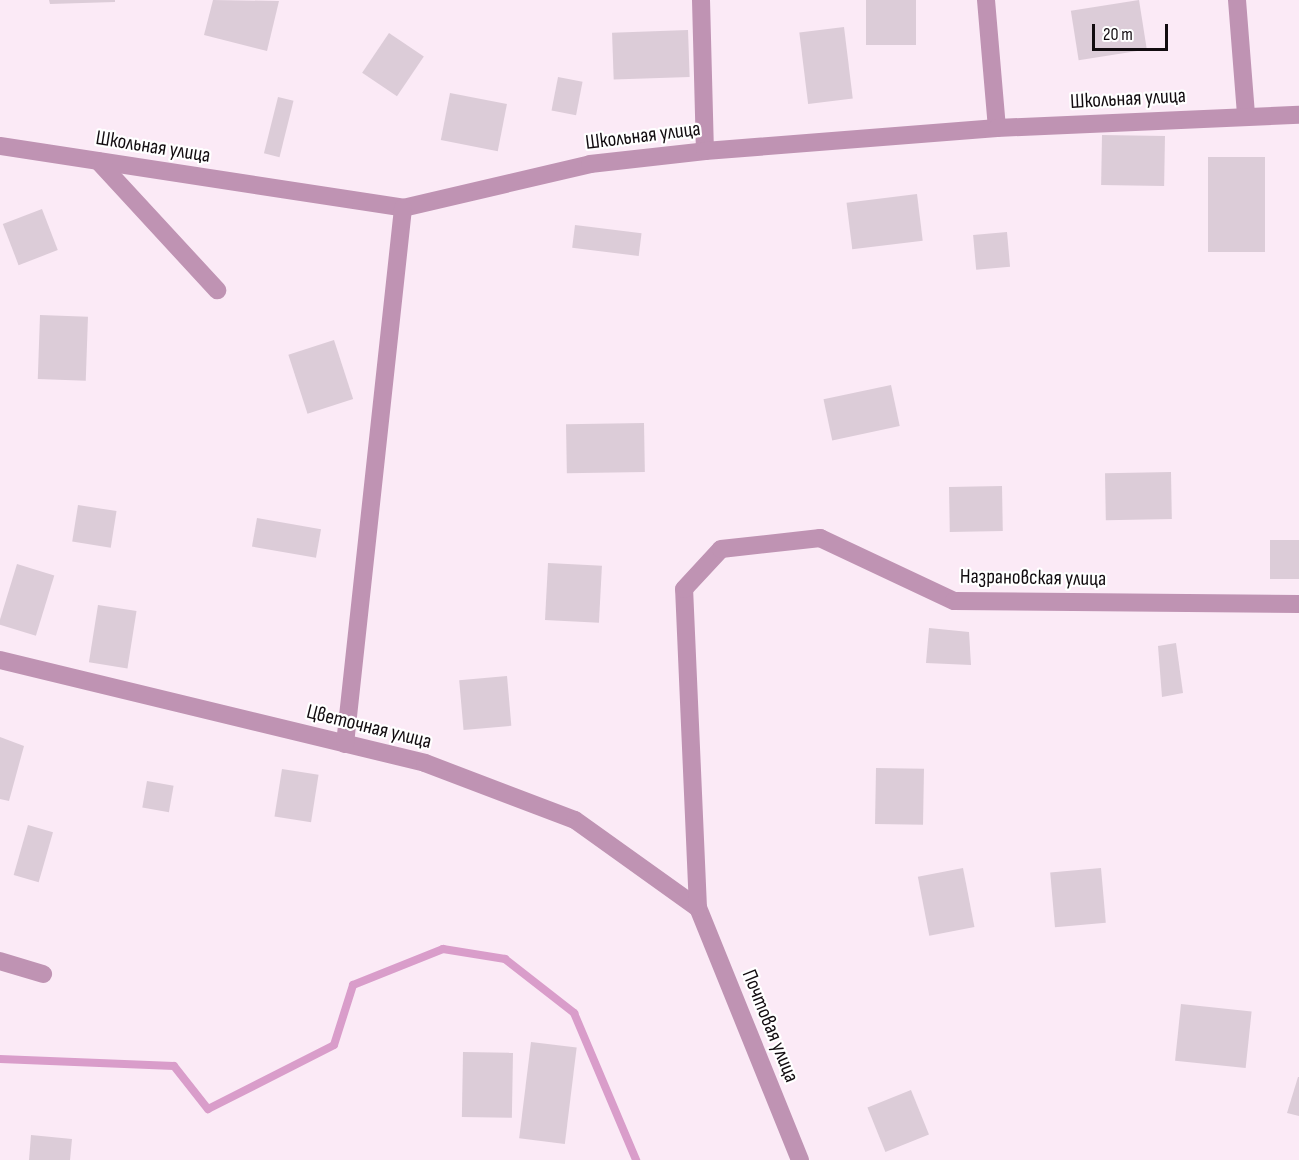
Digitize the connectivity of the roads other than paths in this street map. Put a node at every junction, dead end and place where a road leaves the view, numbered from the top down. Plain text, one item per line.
1 (701, 0) edge
2 (986, 0) edge
3 (1237, 0) edge
4 (1246, 115) junction
5 (1299, 115) edge
6 (997, 128) junction
7 (0, 146) edge
8 (705, 151) junction
9 (98, 161) junction
10 (403, 208) junction
11 (217, 290) dead end
12 (1299, 604) edge
13 (0, 660) edge
14 (345, 744) junction
15 (698, 908) junction
16 (0, 961) edge
17 (43, 974) dead end
18 (800, 1160) edge

1 - 8 street
2 - 6 street
3 - 4 street
4 - 5 street, Школьная улица
4 - 6 street, Школьная улица
6 - 8 street, Школьная улица
7 - 9 street, Школьная улица
8 - 10 street, Школьная улица
9 - 10 street, Школьная улица
9 - 11 street
10 - 14 street
12 - 15 street, Назрановская улица
13 - 14 street, Цветочная улица
14 - 15 street, Цветочная улица
15 - 18 street, Почтовая улица
16 - 17 street

